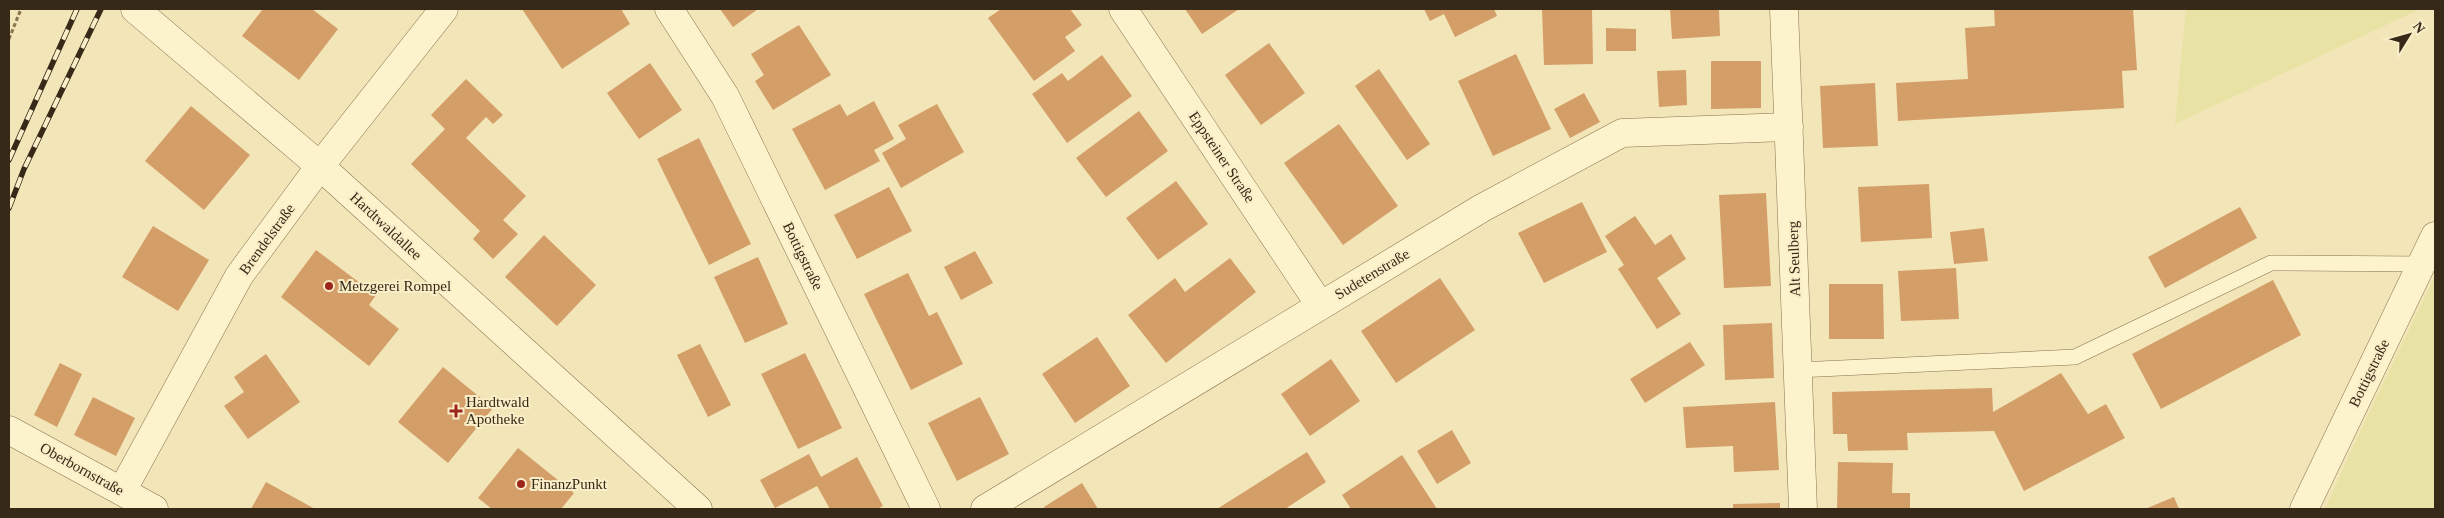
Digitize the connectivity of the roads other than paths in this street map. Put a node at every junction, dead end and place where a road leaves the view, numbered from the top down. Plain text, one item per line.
1 (135, 9) edge
2 (444, 9) edge
3 (669, 9) edge
4 (1123, 9) edge
5 (1784, 9) edge
6 (1789, 127) junction
7 (320, 166) junction
8 (2435, 236) edge
9 (2422, 264) junction
10 (1320, 305) junction
11 (1798, 370) junction
12 (9, 430) edge
13 (122, 491) junction
14 (154, 509) edge
15 (698, 509) edge
16 (926, 509) edge
17 (985, 509) edge
18 (1803, 509) edge
19 (2304, 509) edge

1 - 7 street, Hardtwaldallee
2 - 7 street, Brendelstraße
3 - 16 street, Bottigstraße
4 - 10 street, Eppsteiner Straße
5 - 6 street, Alt Seulberg
6 - 10 street, Sudetenstraße
6 - 11 street, Alt Seulberg
7 - 13 street, Brendelstraße
7 - 15 street, Hardtwaldallee
8 - 9 street, Bottigstraße
9 - 11 lane
9 - 19 street, Bottigstraße
10 - 17 street, Sudetenstraße
11 - 18 street, Alt Seulberg
12 - 13 street, Oberbornstraße
13 - 14 street, Oberbornstraße

